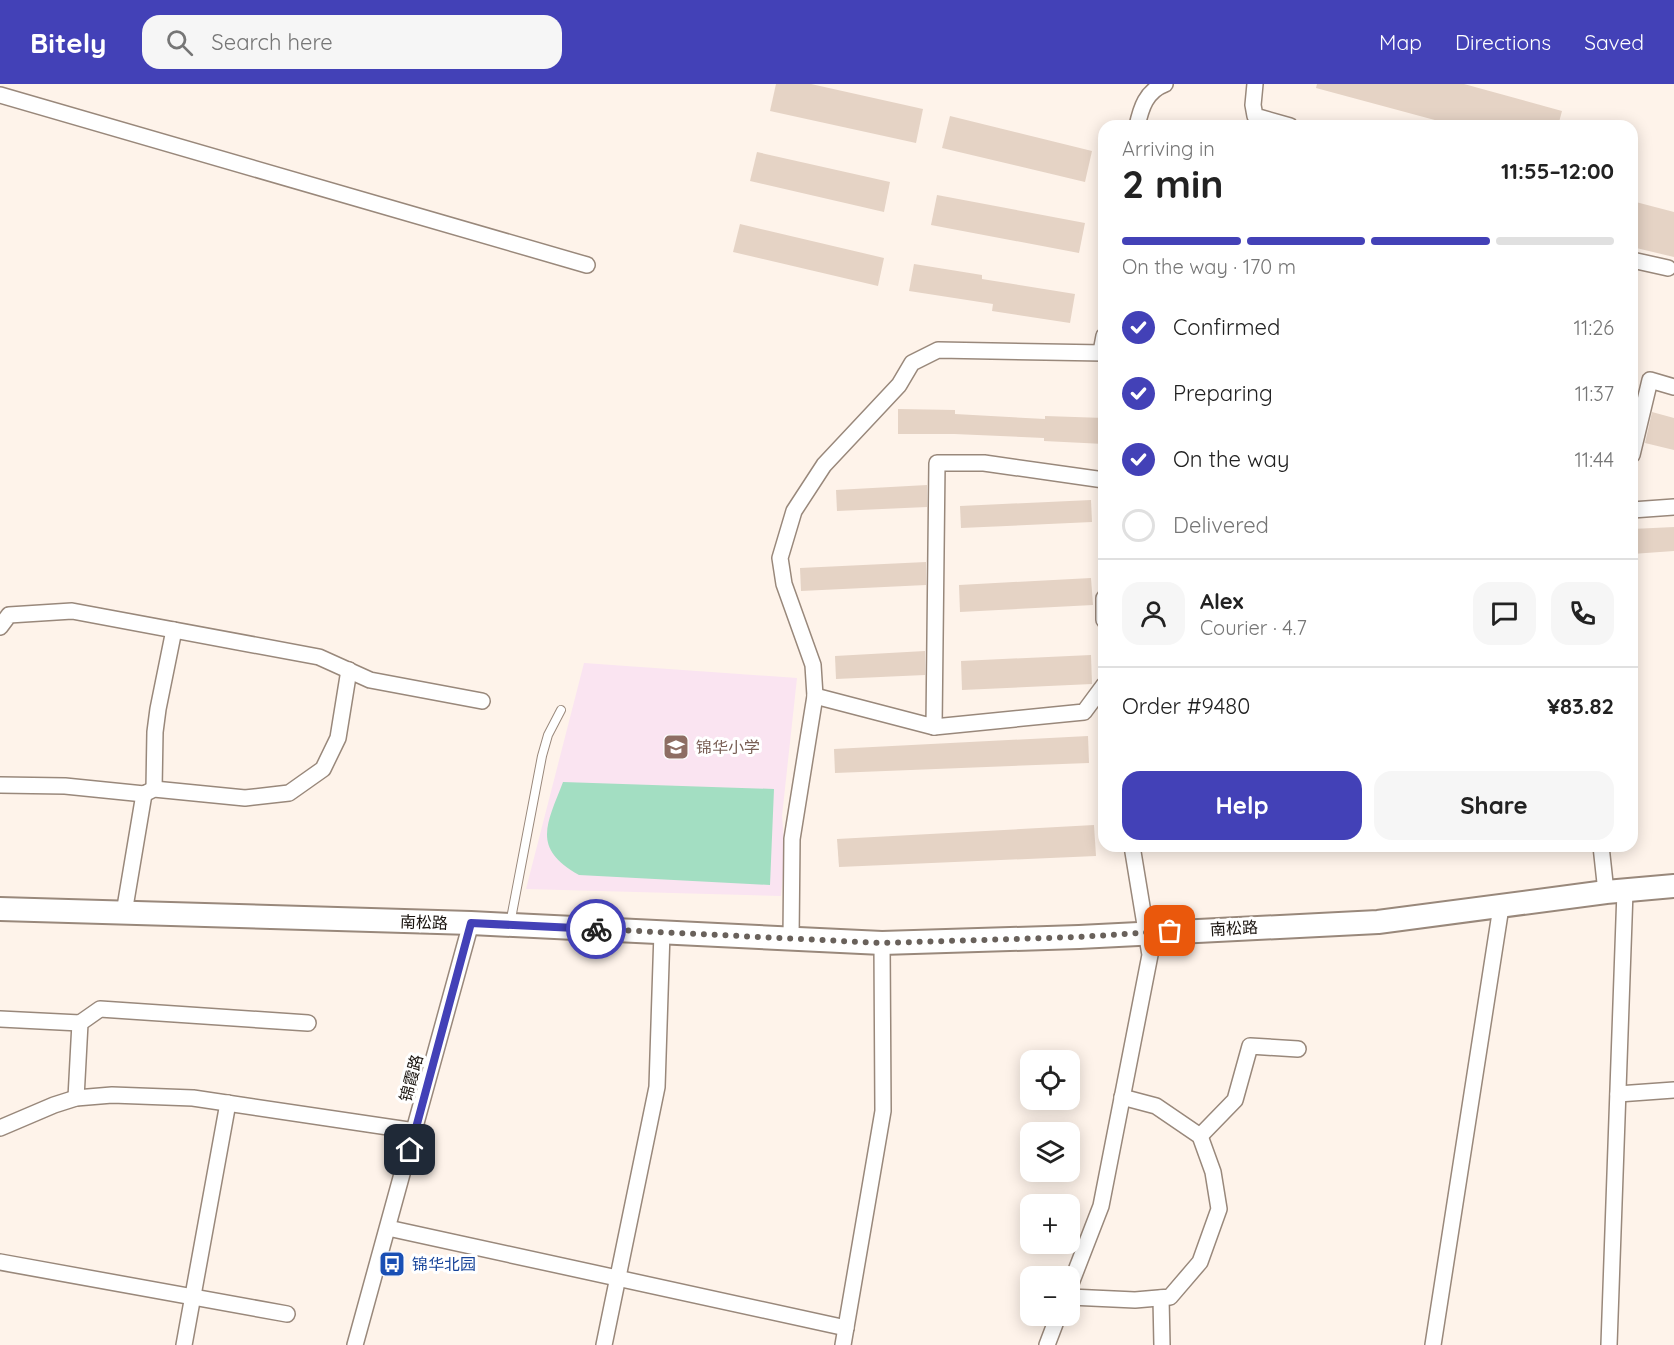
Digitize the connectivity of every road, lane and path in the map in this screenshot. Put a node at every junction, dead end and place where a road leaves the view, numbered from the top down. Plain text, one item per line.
1 (1165, 84) edge
2 (1255, 84) edge
3 (0, 95) edge
4 (1139, 120) edge
5 (1269, 120) edge
6 (1638, 261) edge
7 (587, 265) dead end
8 (1668, 268) dead end
9 (1098, 353) edge
10 (1674, 387) edge
11 (1638, 430) edge
12 (1098, 479) edge
13 (1674, 507) edge
14 (1638, 510) edge
15 (0, 627) edge
16 (174, 630) junction
17 (349, 670) junction
18 (1098, 693) edge
19 (815, 696) junction
20 (482, 701) dead end
21 (561, 710) dead end
22 (934, 727) junction
23 (0, 785) edge
24 (149, 791) junction
25 (1133, 852) edge
26 (1603, 852) edge
27 (1674, 886) edge
28 (1615, 892) junction
29 (1501, 907) junction
30 (0, 909) edge
31 (124, 912) junction
32 (471, 923) junction
33 (509, 925) junction
34 (1146, 932) junction
35 (662, 933) junction
36 (791, 939) junction
37 (882, 943) junction
38 (0, 1019) edge
39 (80, 1023) junction
40 (309, 1023) dead end
41 (1298, 1049) dead end
42 (1674, 1090) edge
43 (1618, 1094) junction
44 (1122, 1097) junction
45 (76, 1098) junction
46 (228, 1103) junction
47 (0, 1128) edge
48 (415, 1131) junction
49 (1200, 1136) junction
50 (388, 1228) junction
51 (0, 1262) edge
52 (1078, 1266) edge
53 (618, 1278) junction
54 (194, 1297) junction
55 (1080, 1297) edge
56 (1161, 1298) junction
57 (287, 1314) dead end
58 (1054, 1326) edge
59 (846, 1328) junction
60 (184, 1345) edge
61 (355, 1345) edge
62 (604, 1345) edge
63 (843, 1345) edge
64 (1047, 1345) edge
65 (1162, 1345) edge
66 (1433, 1345) edge
67 (1609, 1345) edge

1 - 4 street
2 - 5 street
3 - 7 street
6 - 8 street
9 - 19 street
10 - 11 street
12 - 22 street
13 - 14 street
15 - 16 street
16 - 17 street
16 - 24 street
17 - 20 street
17 - 24 street
18 - 22 street
19 - 22 street
19 - 36 street
21 - 33 lane
23 - 24 street
24 - 31 street
25 - 34 street
26 - 28 street
27 - 28 street, 南松路
28 - 29 street, 南松路
28 - 43 street
29 - 34 street, 南松路
29 - 66 street
30 - 31 street, 南松路
31 - 32 street, 南松路
32 - 33 street, 南松路
32 - 48 street, 锦霞路
33 - 35 street, 南松路
34 - 37 street, 南松路
34 - 44 street
35 - 36 street, 南松路
35 - 53 street
36 - 37 street, 南松路
37 - 59 street
38 - 39 street
39 - 40 street
39 - 45 street
41 - 49 street
42 - 43 street
43 - 67 street
44 - 49 street
44 - 52 street
45 - 46 street
45 - 47 street
46 - 48 street
46 - 54 street
48 - 50 street, 锦霞路
49 - 56 street
50 - 53 street
50 - 61 street, 锦霞路
51 - 54 street
53 - 59 street
53 - 62 street
54 - 57 street
54 - 60 street
55 - 56 street
56 - 65 street
58 - 64 street
59 - 63 street

